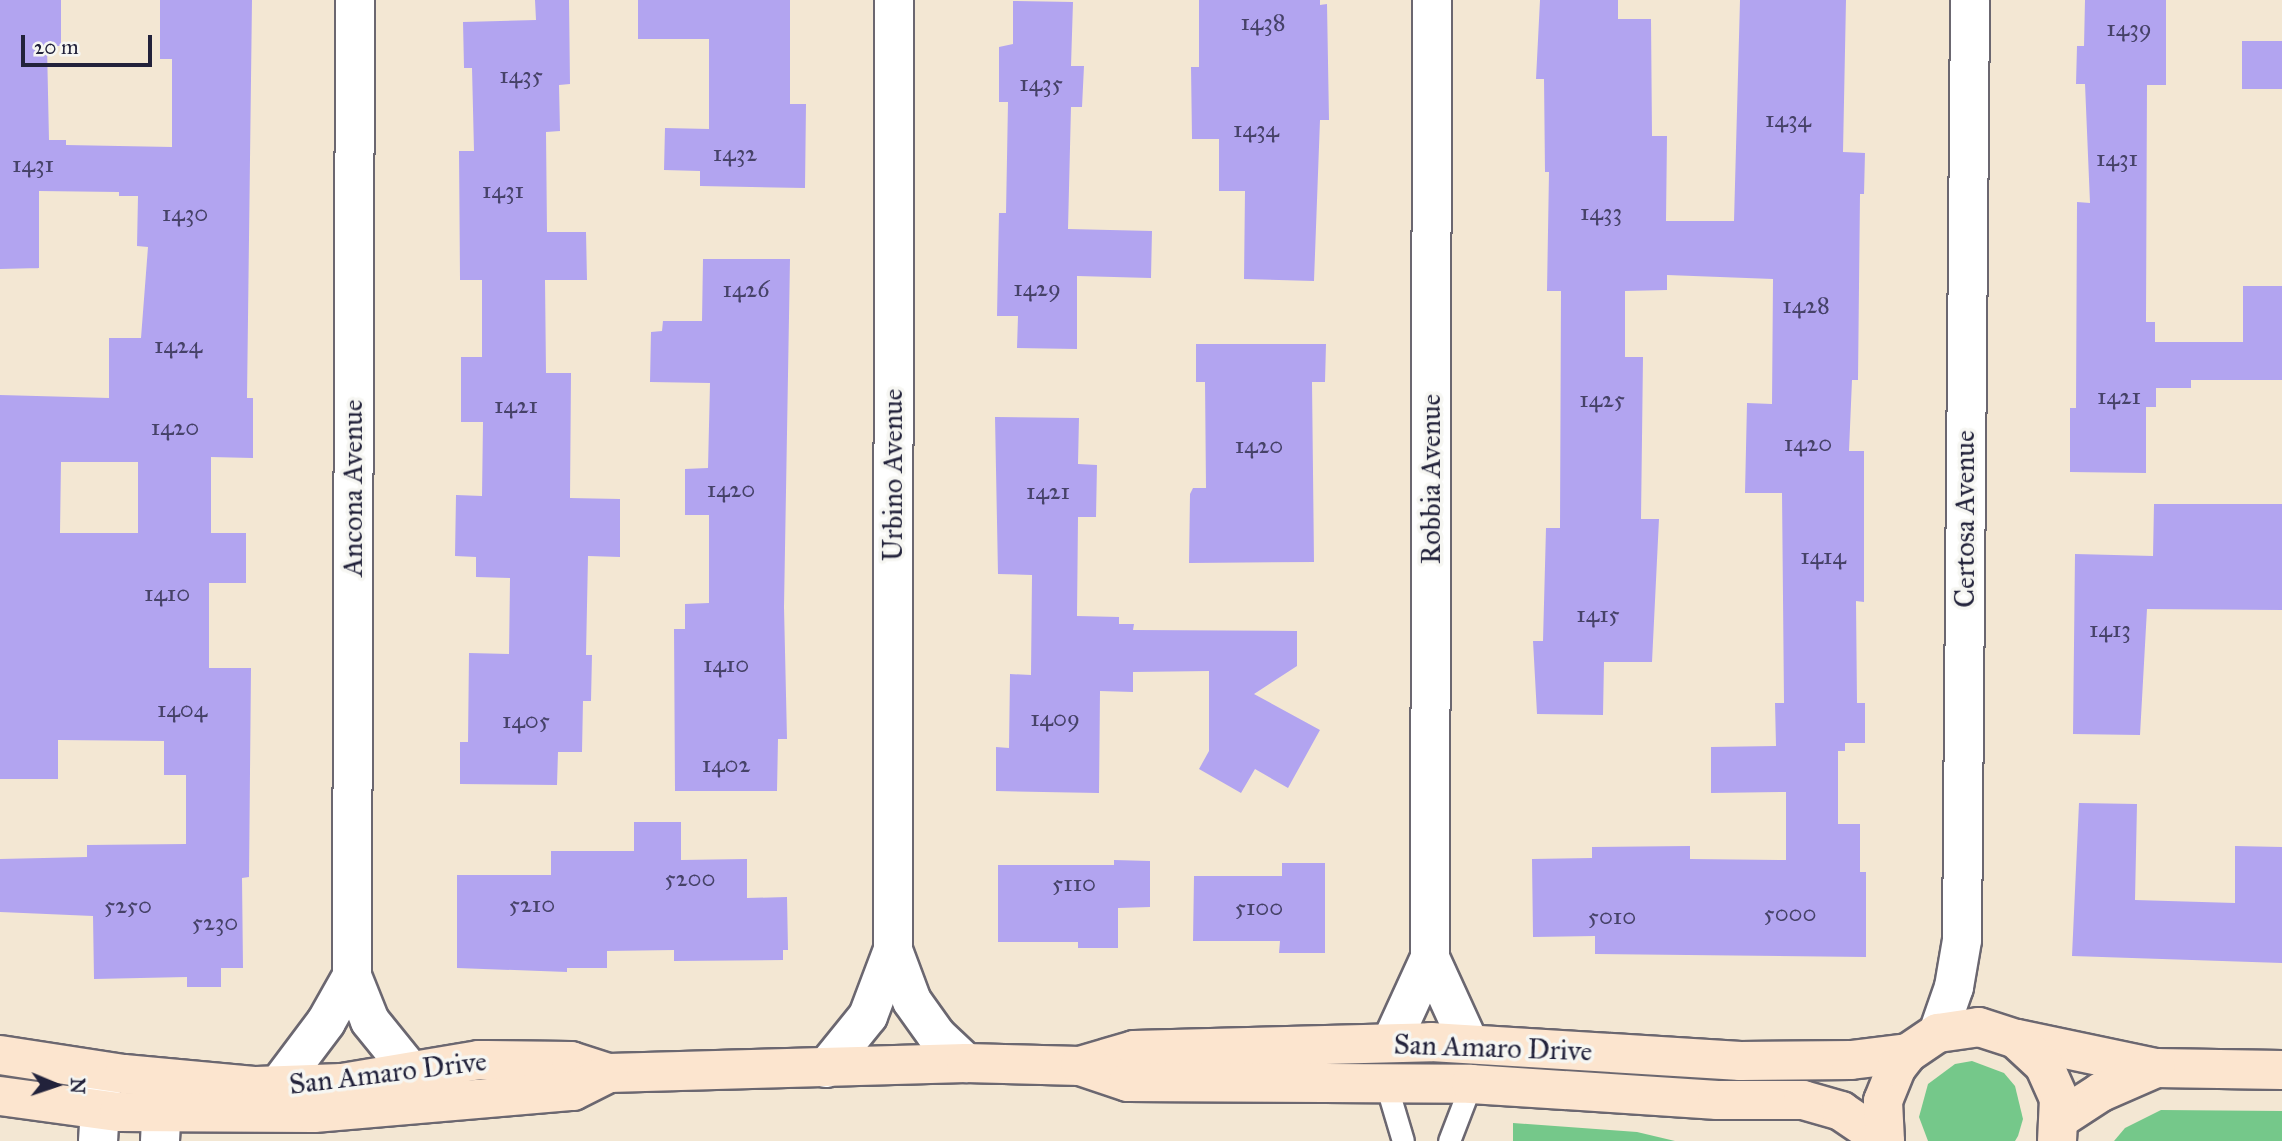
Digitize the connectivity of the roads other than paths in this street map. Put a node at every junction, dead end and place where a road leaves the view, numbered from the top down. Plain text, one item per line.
1 (355, 0) edge
2 (894, 0) edge
3 (1433, 0) edge
4 (1970, 0) edge
5 (893, 950) junction
6 (1430, 958) junction
7 (352, 976) junction
8 (2016, 1039) junction
9 (1469, 1042) junction
10 (1391, 1043) junction
11 (1923, 1043) junction
12 (1532, 1047) junction
13 (0, 1055) edge
14 (966, 1063) junction
15 (1080, 1066) junction
16 (826, 1068) junction
17 (408, 1069) junction
18 (2156, 1069) junction
19 (102, 1070) junction
20 (2282, 1070) edge
21 (609, 1073) junction
22 (1386, 1084) junction
23 (1430, 1084) junction
24 (1471, 1084) junction
25 (278, 1086) junction
26 (0, 1097) edge
27 (161, 1111) edge
28 (99, 1126) edge
29 (2059, 1130) edge
30 (1404, 1141) edge
31 (1449, 1141) edge
32 (1885, 1141) edge

1 - 7 street, Ancona Avenue
2 - 5 street, Urbino Avenue
3 - 6 street, Robbia Avenue
4 - 11 street, Certosa Avenue
5 - 14 street, Urbino Avenue
5 - 16 street, Urbino Avenue
6 - 9 street, Robbia Avenue
6 - 10 street, Robbia Avenue
7 - 17 street, Ancona Avenue
7 - 25 street, Ancona Avenue
8 - 11 street, San Amaro Drive
8 - 18 street
8 - 29 street
9 - 10 street, San Amaro Drive
9 - 12 street, San Amaro Drive
10 - 15 street, San Amaro Drive
11 - 12 street, San Amaro Drive
11 - 32 street
12 - 23 street
13 - 19 street, San Amaro Drive
14 - 15 street, San Amaro Drive
14 - 16 street, San Amaro Drive
15 - 22 street, San Amaro Drive
16 - 21 street, San Amaro Drive
17 - 21 street, San Amaro Drive
17 - 25 street, San Amaro Drive
18 - 20 street
18 - 29 street
19 - 27 street, San Amaro Drive
19 - 28 street
21 - 27 street, San Amaro Drive
22 - 23 street, San Amaro Drive
22 - 30 lane
23 - 24 street, San Amaro Drive
24 - 31 lane
24 - 32 street, San Amaro Drive
25 - 27 street, San Amaro Drive
26 - 28 street, San Amaro Drive
27 - 28 street, San Amaro Drive

